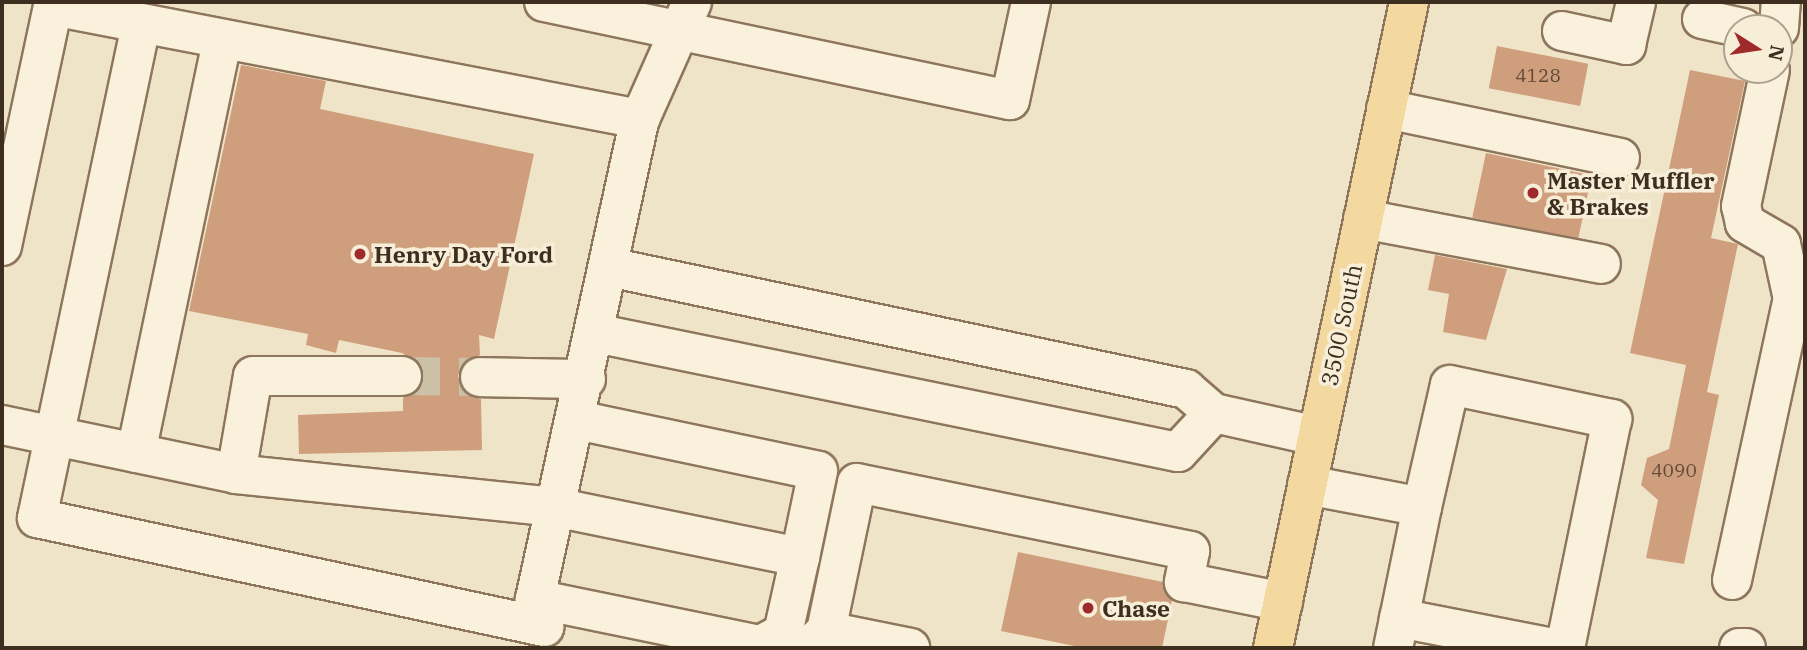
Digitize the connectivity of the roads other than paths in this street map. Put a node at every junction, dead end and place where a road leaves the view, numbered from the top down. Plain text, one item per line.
1 (544, 2) edge
2 (1031, 2) edge
3 (1409, 2) edge
4 (1636, 2) edge
5 (54, 4) edge
6 (683, 16) edge
7 (1702, 19) dead end
8 (141, 24) junction
9 (1723, 24) edge
10 (1562, 31) dead end
11 (222, 41) junction
12 (1767, 84) edge
13 (1386, 109) junction
14 (640, 119) junction
15 (1620, 158) dead end
16 (1363, 219) junction
17 (2, 246) edge
18 (1601, 264) dead end
19 (609, 267) junction
20 (595, 334) junction
21 (402, 376) tunnel mouth
22 (480, 377) tunnel mouth
23 (586, 379) junction
24 (1214, 413) junction
25 (577, 420) junction
26 (2, 425) edge
27 (53, 435) junction
28 (1317, 436) junction
29 (136, 453) junction
30 (236, 474) junction
31 (1307, 485) junction
32 (554, 507) junction
33 (1422, 507) junction
34 (800, 558) junction
35 (1732, 580) dead end
36 (1283, 602) junction
37 (544, 625) edge
38 (1396, 633) edge
39 (817, 640) edge
40 (910, 648) edge
41 (1273, 648) edge
42 (1553, 648) edge
43 (1565, 648) edge
44 (1740, 648) edge
45 (1746, 648) edge

1 - 6 lane
2 - 6 lane
3 - 13 main road, 3500 South
4 - 10 lane
5 - 8 lane
5 - 17 lane
6 - 14 lane
7 - 9 lane
8 - 11 lane
8 - 27 lane
11 - 14 lane
11 - 29 lane
12 - 35 lane
13 - 15 lane
13 - 16 main road, 3500 South
14 - 19 lane
16 - 18 lane
16 - 28 main road, 3500 South
19 - 20 lane
19 - 24 lane
20 - 23 lane
20 - 24 lane
21 - 30 lane
22 - 23 lane
23 - 25 lane
24 - 28 lane
25 - 32 lane
25 - 34 lane
26 - 27 lane
27 - 29 lane
27 - 37 lane
28 - 31 main road, 3500 South
29 - 30 lane
30 - 32 lane
31 - 33 lane
31 - 36 main road, 3500 South
32 - 34 lane
32 - 37 lane
33 - 38 lane
33 - 43 lane
34 - 37 lane
36 - 39 lane
36 - 41 main road, 3500 South
38 - 42 lane
39 - 40 lane
44 - 45 lane

